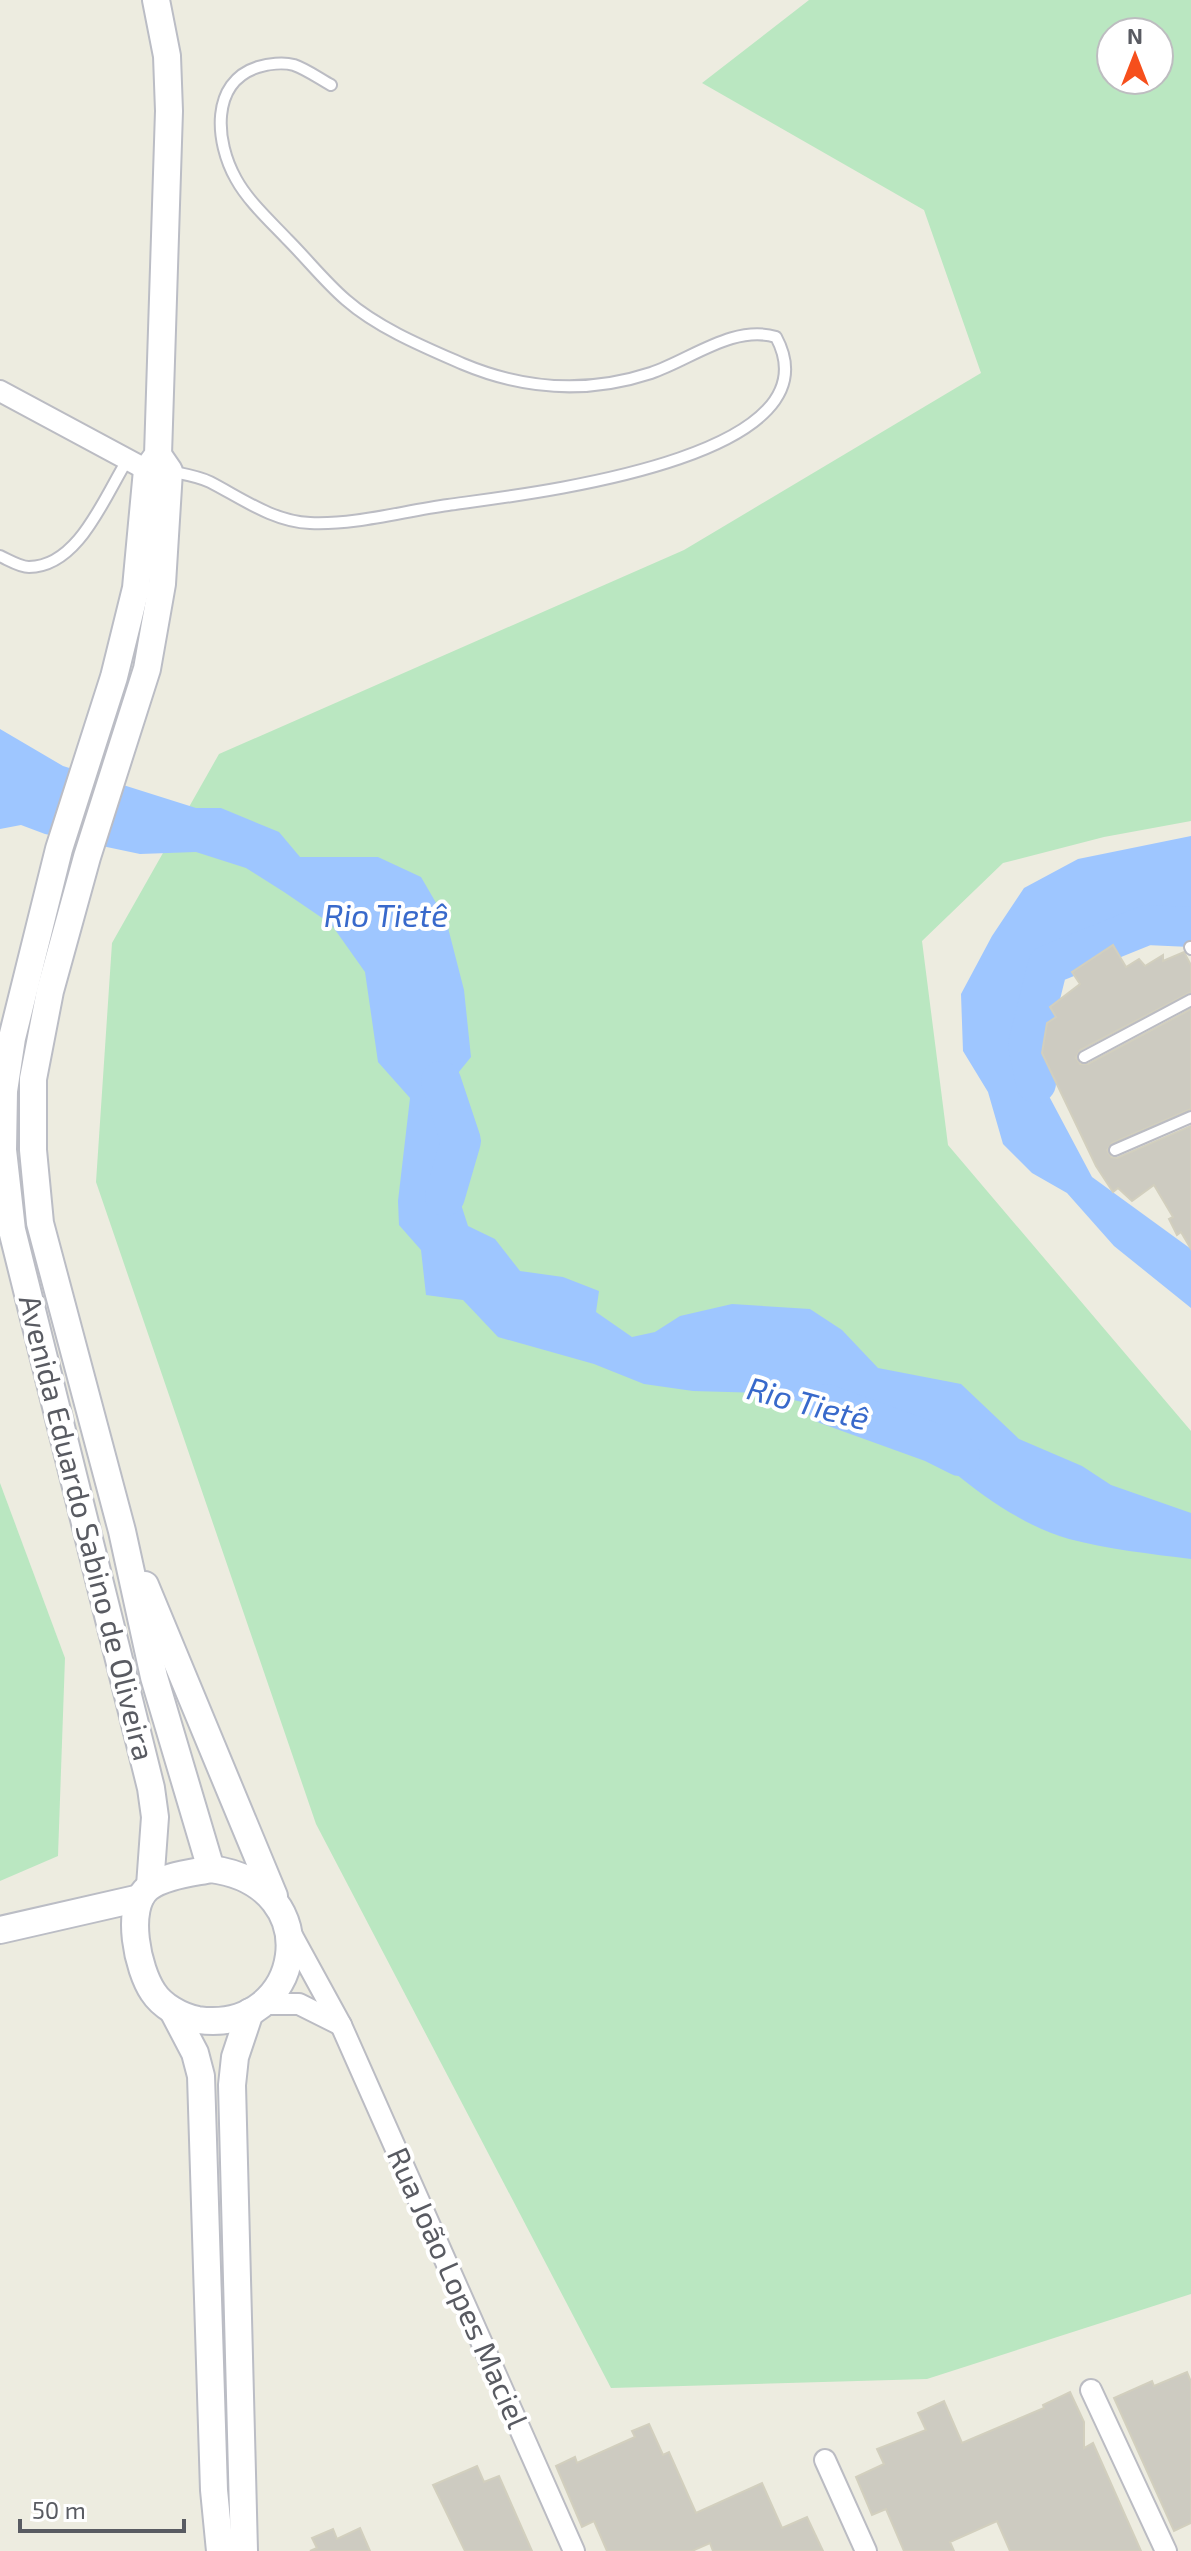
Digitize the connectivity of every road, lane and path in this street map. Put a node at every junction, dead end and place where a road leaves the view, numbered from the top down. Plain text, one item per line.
1 (156, 0) edge
2 (331, 85) dead end
3 (0, 391) edge
4 (150, 464) junction
5 (0, 556) edge
6 (1191, 1000) edge
7 (1084, 1057) dead end
8 (1191, 1117) edge
9 (1115, 1150) dead end
10 (122, 1531) junction
11 (211, 1869) junction
12 (145, 1892) junction
13 (275, 1900) junction
14 (81, 1914) junction
15 (288, 1928) junction
16 (0, 1930) edge
17 (136, 1930) junction
18 (256, 2008) junction
19 (173, 2011) junction
20 (341, 2025) junction
21 (1091, 2390) dead end
22 (825, 2460) dead end
23 (220, 2551) edge
24 (244, 2551) edge
25 (574, 2551) edge
26 (866, 2551) edge
27 (1166, 2551) edge

1 - 4 main road
2 - 4 lane
3 - 4 street
4 - 5 lane
4 - 10 main road, Avenida Eduardo Sabino de Oliveira
4 - 12 main road, Avenida Eduardo Sabino de Oliveira
6 - 7 lane
8 - 9 lane
10 - 11 main road
10 - 13 main road
11 - 12 main road
11 - 13 main road
12 - 14 main road
12 - 17 main road
13 - 15 main road
14 - 16 main road
14 - 17 main road
15 - 18 main road
15 - 20 street, Rua João Lopes Maciel
17 - 19 main road
18 - 19 main road
18 - 20 street
18 - 24 main road
19 - 23 main road
20 - 25 street, Rua João Lopes Maciel
21 - 27 street
22 - 26 street

